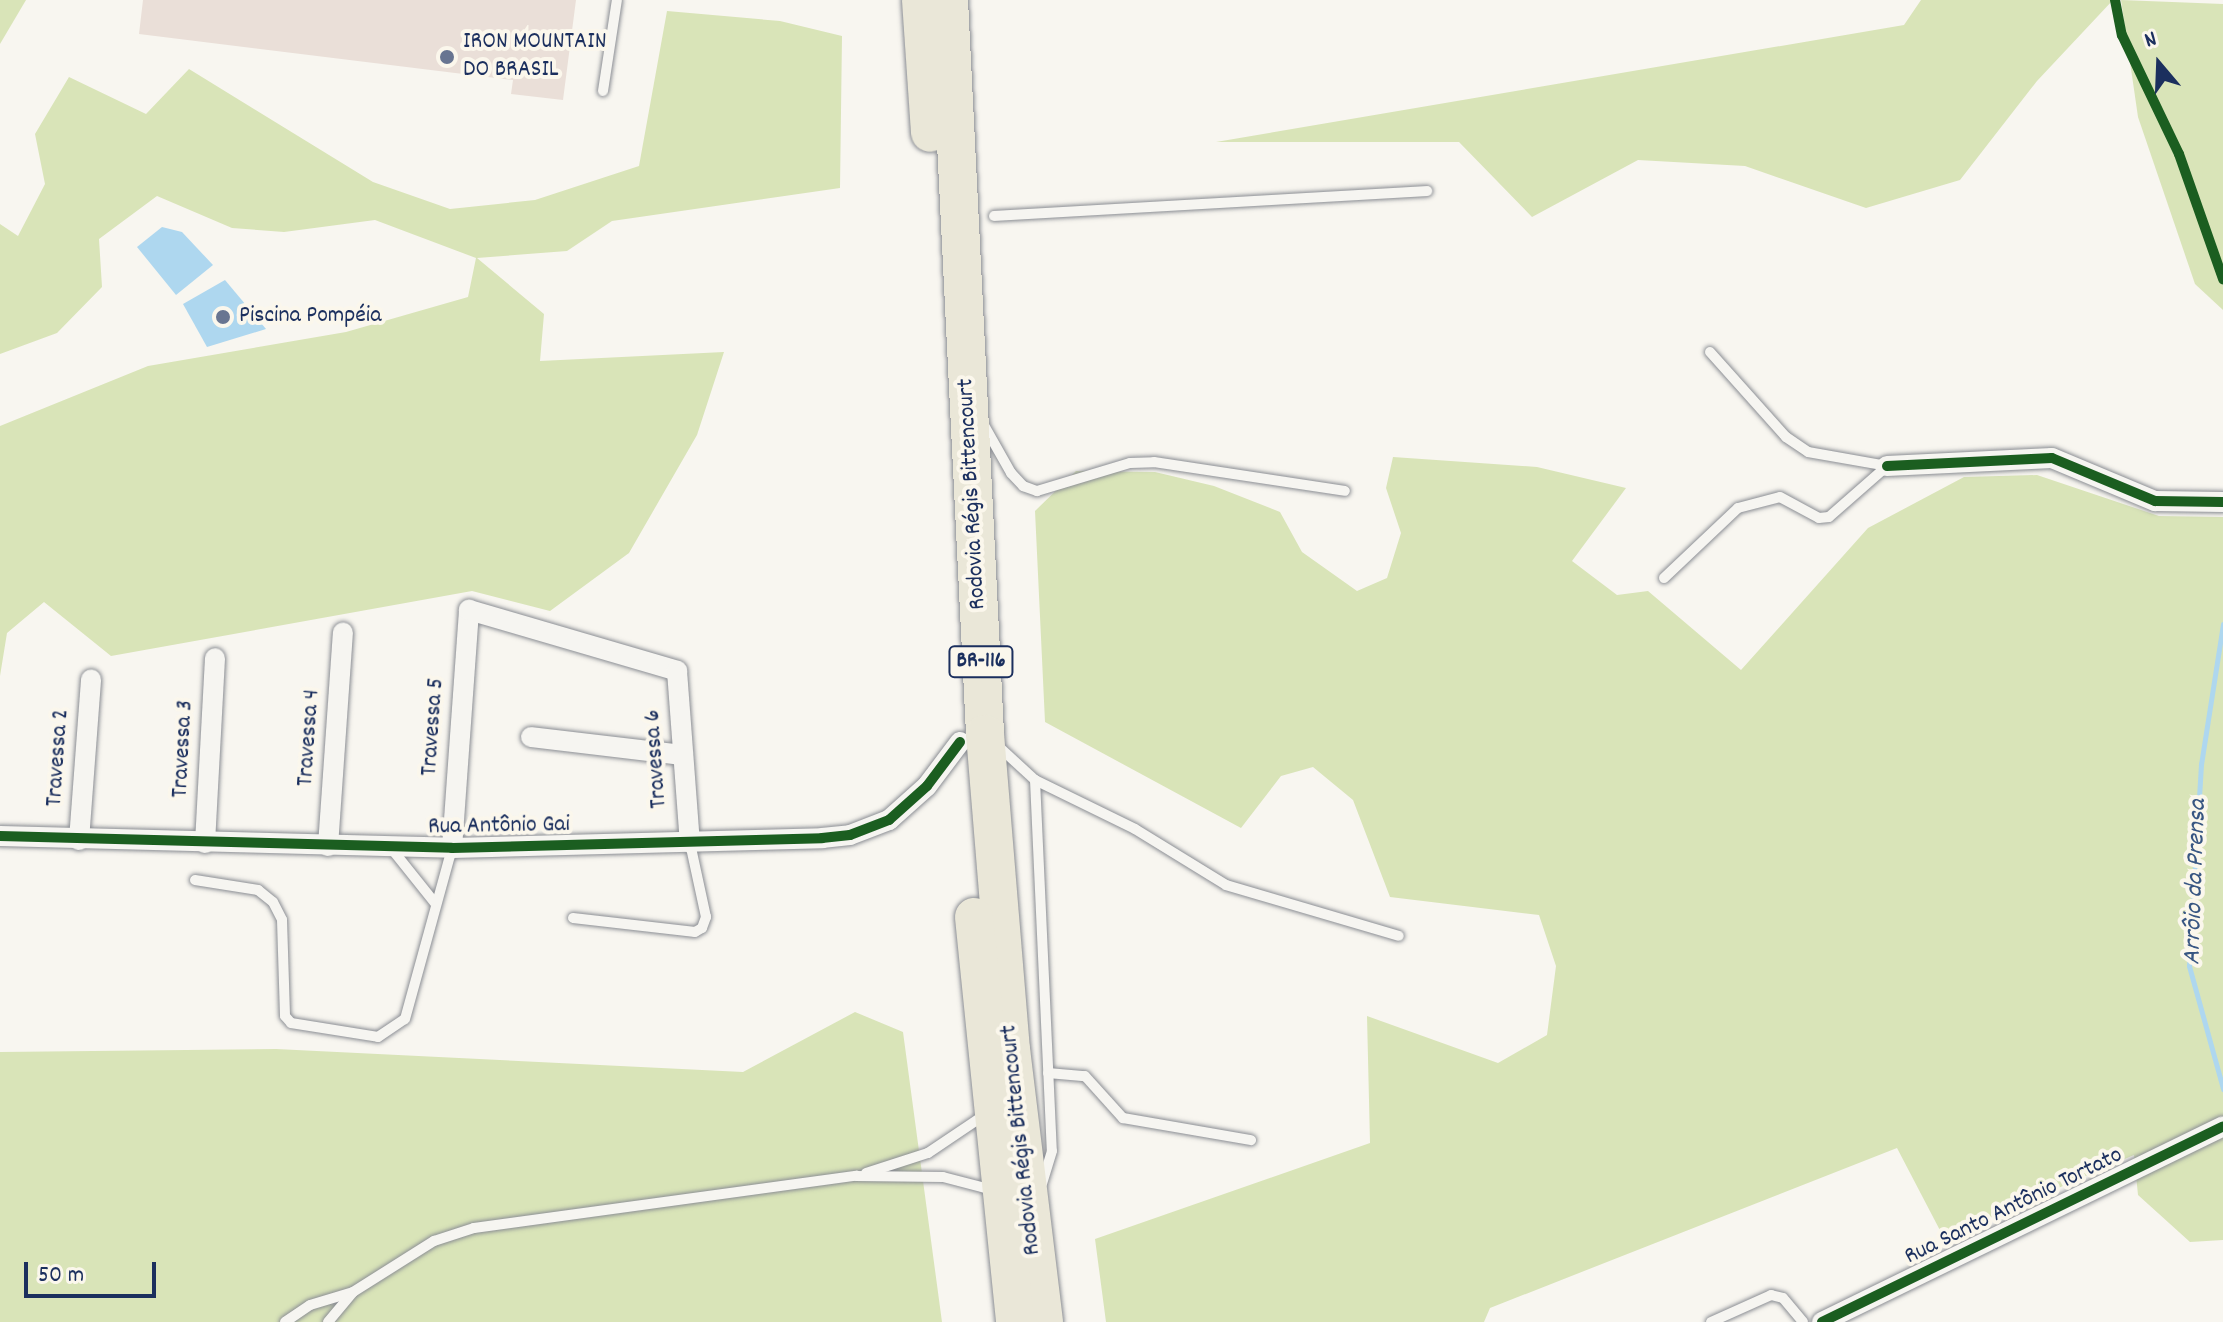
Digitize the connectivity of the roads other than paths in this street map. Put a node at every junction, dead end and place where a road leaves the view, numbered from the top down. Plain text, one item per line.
1 (617, 0) edge
2 (921, 0) edge
3 (949, 0) edge
4 (603, 91) dead end
5 (1427, 191) dead end
6 (994, 216) dead end
7 (1710, 352) dead end
8 (985, 427) dead end
9 (1887, 466) junction
10 (1345, 491) dead end
11 (2223, 502) edge
12 (1664, 578) dead end
13 (343, 633) dead end
14 (215, 658) dead end
15 (677, 671) joint
16 (91, 679) dead end
17 (531, 737) dead end
18 (972, 738) junction
19 (683, 755) junction
20 (1035, 780) junction
21 (0, 836) edge
22 (79, 840) junction
23 (205, 843) junction
24 (690, 843) junction
25 (328, 846) junction
26 (390, 847) junction
27 (452, 848) junction
28 (195, 880) dead end
29 (435, 903) junction
30 (573, 918) dead end
31 (1399, 936) dead end
32 (1048, 1073) junction
33 (990, 1111) junction
34 (2223, 1126) edge
35 (1251, 1140) dead end
36 (856, 1176) junction
37 (998, 1192) junction
38 (1029, 1219) junction
39 (353, 1292) junction
40 (285, 1322) edge
41 (328, 1322) edge
42 (1015, 1322) edge
43 (1044, 1322) edge
44 (1711, 1322) edge
45 (1803, 1322) edge
46 (1822, 1322) edge

1 - 4 lane
2 - 18 highway, Rodovia Régis Bittencourt / BR-116
3 - 18 highway, Rodovia Régis Bittencourt / BR-116
5 - 6 lane
7 - 9 lane
8 - 10 lane
9 - 11 street
9 - 12 lane
13 - 25 street, Travessa 4
14 - 23 street, Travessa 3
15 - 19 street, Travessa 6
15 - 27 street, Travessa 5
16 - 22 street, Travessa 2
17 - 19 street
18 - 20 lane
18 - 24 street, Rua Antônio Gai
18 - 33 highway, Rodovia Régis Bittencourt / BR-116
18 - 38 highway, Rodovia Régis Bittencourt / BR-116
19 - 24 street, Travessa 6
20 - 31 lane
20 - 32 lane
21 - 22 street, Rua Antônio Gai
22 - 23 street, Rua Antônio Gai
23 - 25 street, Rua Antônio Gai
24 - 27 street, Rua Antônio Gai
24 - 30 lane
25 - 26 street, Rua Antônio Gai
26 - 27 street, Rua Antônio Gai
26 - 29 lane
27 - 29 lane
28 - 29 lane
32 - 35 lane
32 - 38 lane
33 - 36 lane
33 - 37 highway, Rodovia Régis Bittencourt / BR-116
34 - 46 street, Rua Santo Antônio Tortato
36 - 37 lane
36 - 39 lane
37 - 42 highway, Rodovia Régis Bittencourt / BR-116
38 - 43 highway, Rodovia Régis Bittencourt / BR-116
39 - 40 lane
39 - 41 lane
44 - 45 lane

